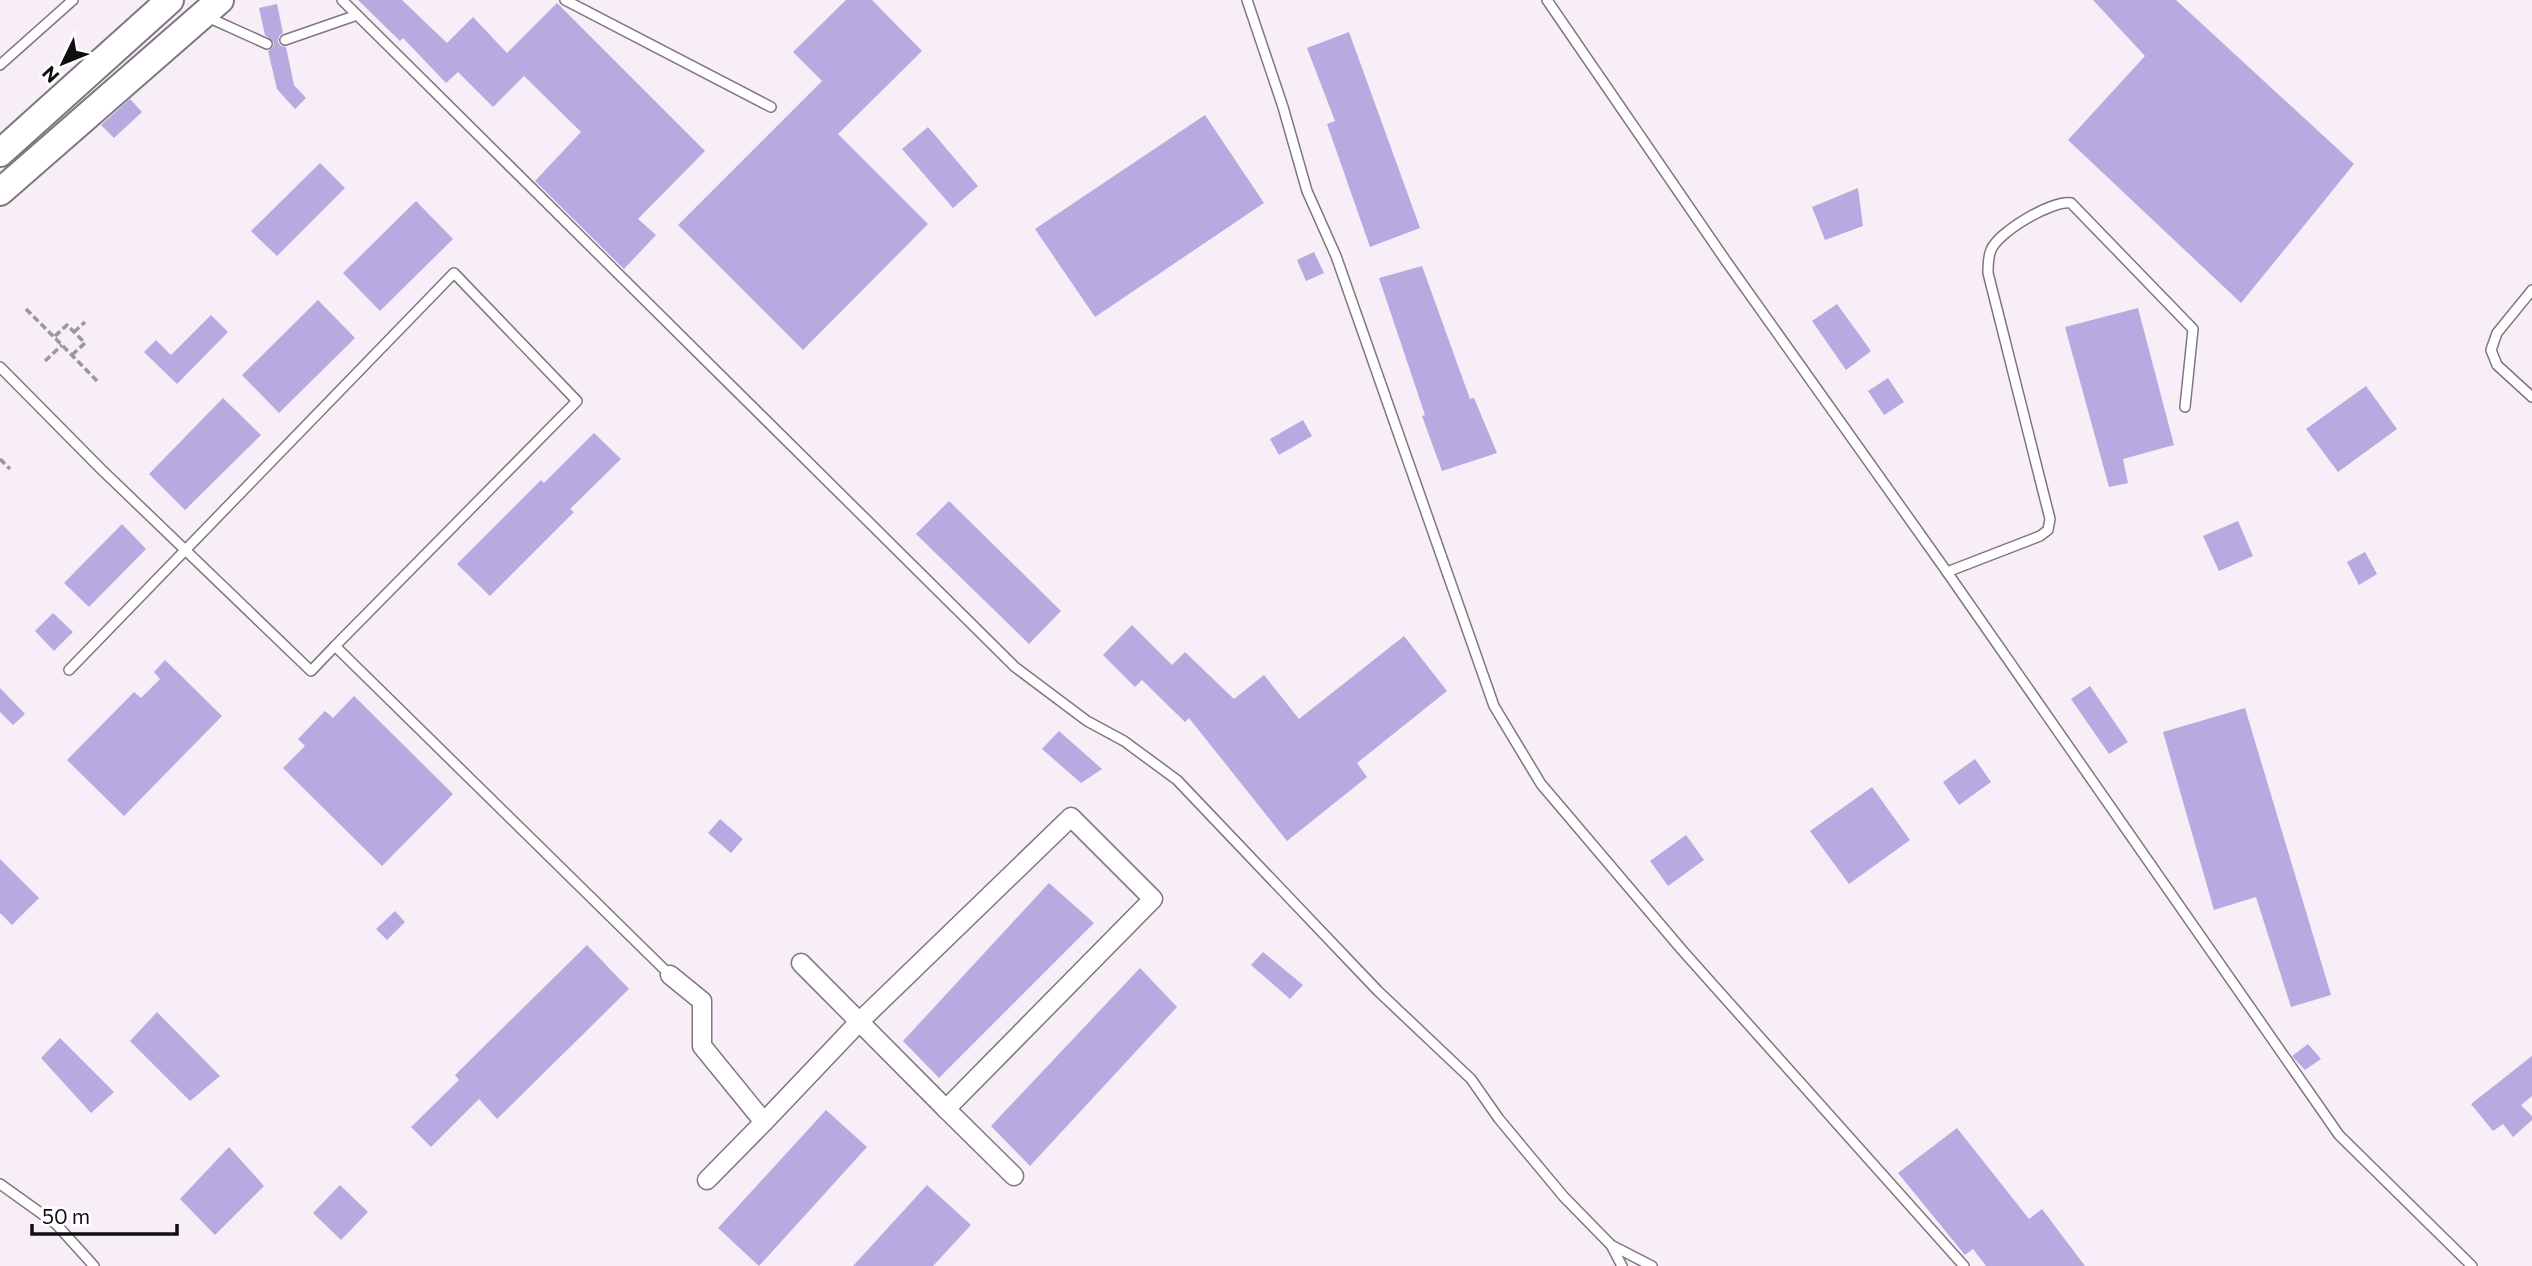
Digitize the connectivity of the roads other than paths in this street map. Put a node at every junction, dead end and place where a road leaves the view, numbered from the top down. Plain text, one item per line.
1 (170, 0) edge
2 (342, 0) edge
3 (565, 0) edge
4 (1247, 0) edge
5 (1548, 0) edge
6 (69, 1) edge
7 (211, 8) edge
8 (357, 15) junction
9 (285, 40) dead end
10 (267, 44) dead end
11 (0, 65) edge
12 (771, 107) dead end
13 (0, 153) edge
14 (0, 192) edge
15 (2532, 290) edge
16 (0, 367) edge
17 (2532, 397) edge
18 (2185, 407) dead end
19 (184, 549) junction
20 (1947, 572) junction
21 (335, 646) junction
22 (69, 670) dead end
23 (801, 963) dead end
24 (670, 975) joint
25 (859, 1022) junction
26 (946, 1109) junction
27 (764, 1122) junction
28 (1014, 1177) dead end
29 (707, 1180) dead end
30 (0, 1184) edge
31 (1611, 1245) junction
32 (94, 1266) edge
33 (1622, 1266) edge
34 (1652, 1266) edge
35 (1964, 1266) edge
36 (2472, 1266) edge

1 - 13 main road
2 - 8 lane
3 - 12 lane
4 - 35 lane
5 - 20 lane
6 - 11 lane
7 - 10 lane
7 - 14 main road
8 - 9 lane
8 - 31 lane
15 - 17 lane
16 - 19 lane
18 - 20 lane
19 - 21 lane
19 - 21 lane
19 - 22 lane
20 - 36 lane
21 - 24 lane
23 - 25 street
24 - 27 street
25 - 26 street
25 - 26 street
25 - 27 street
26 - 28 street
27 - 29 street
30 - 32 lane
31 - 33 lane
31 - 34 lane

